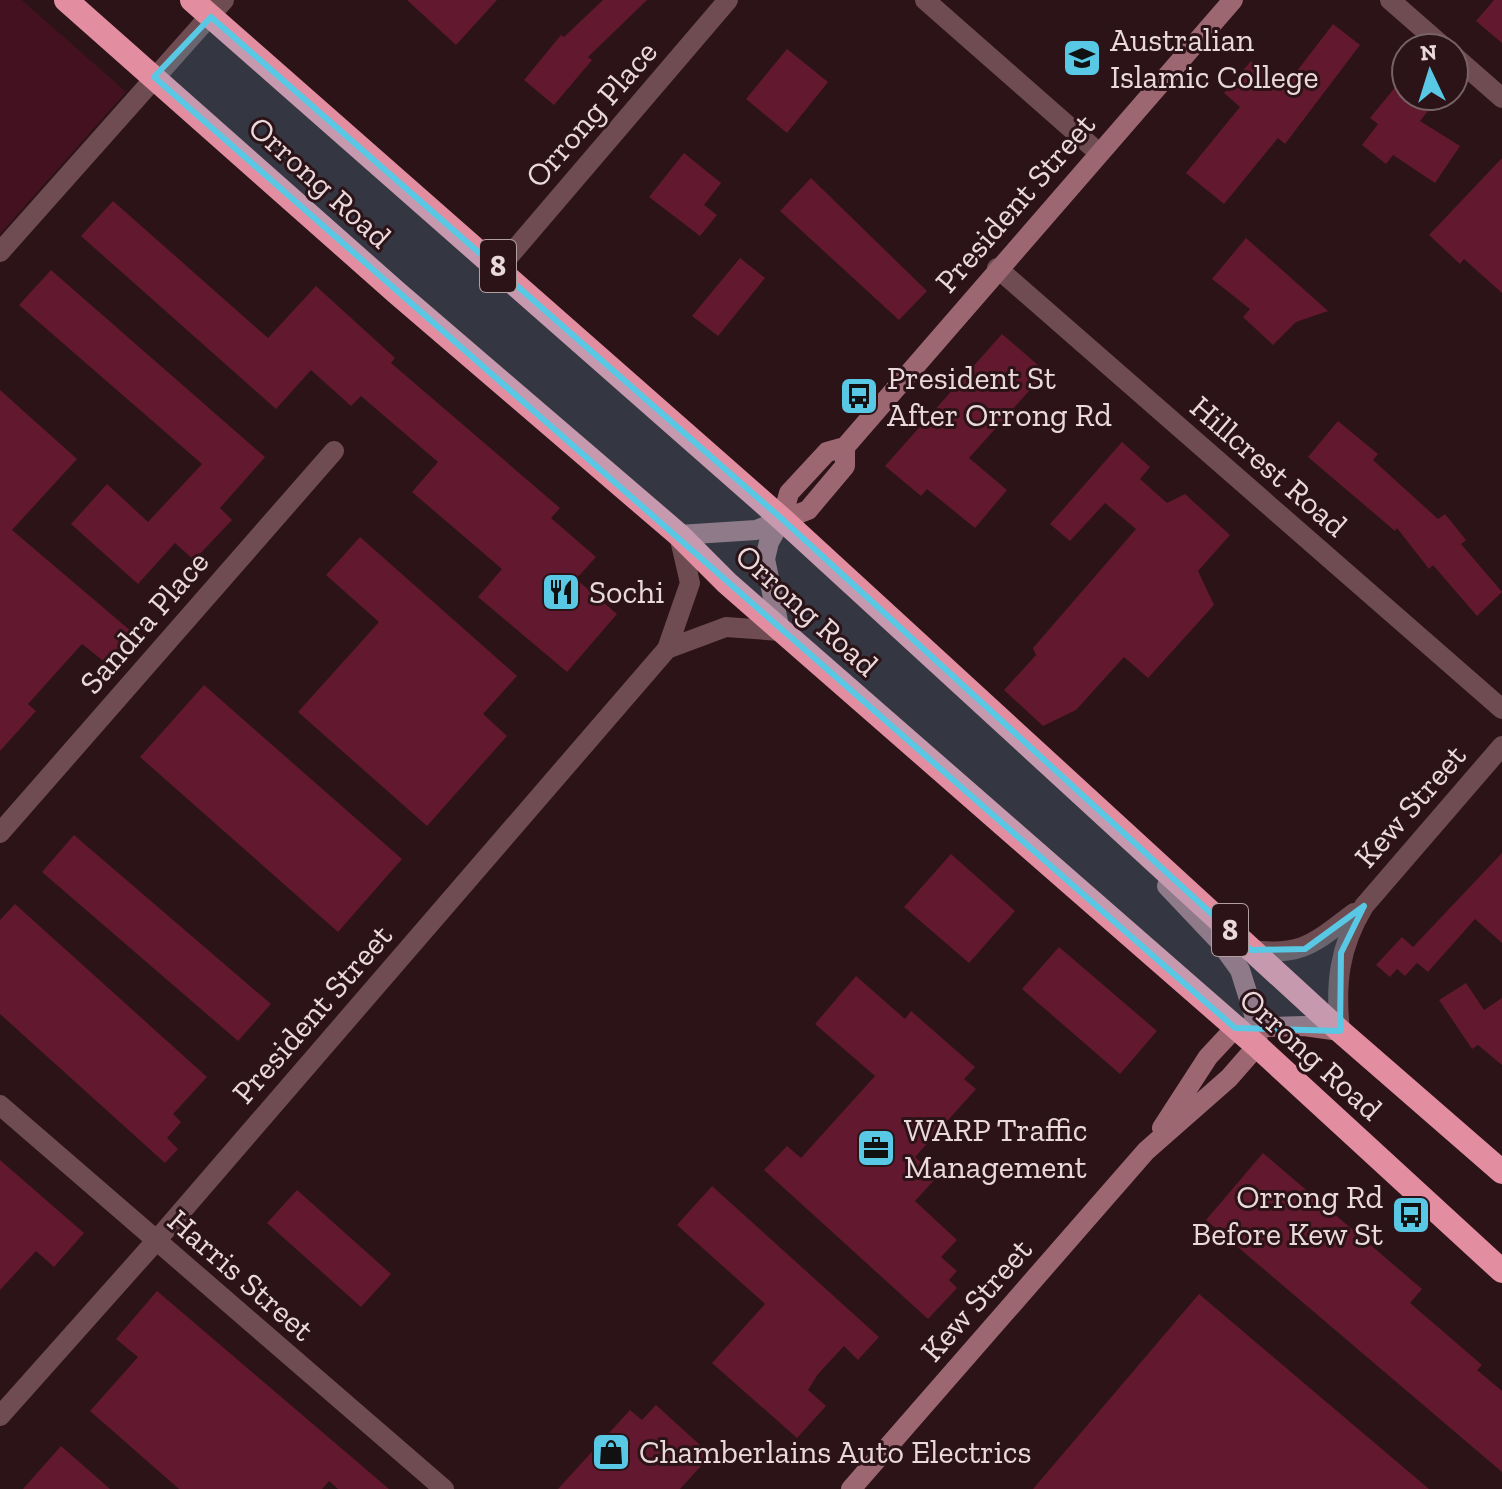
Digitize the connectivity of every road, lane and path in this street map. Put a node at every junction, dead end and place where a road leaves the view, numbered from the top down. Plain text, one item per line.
1 (66, 0) edge
2 (192, 0) edge
3 (728, 0) edge
4 (925, 0) edge
5 (1233, 0) edge
6 (1390, 0) edge
7 (217, 8) edge
8 (1427, 32) edge
9 (1470, 70) edge
10 (154, 77) junction
11 (1502, 98) edge
12 (1099, 153) junction
13 (0, 252) edge
14 (499, 268) junction
15 (997, 268) junction
16 (334, 451) dead end
17 (782, 519) junction
18 (679, 535) junction
19 (780, 631) junction
20 (667, 649) junction
21 (1502, 709) edge
22 (1502, 746) edge
23 (1087, 801) junction
24 (0, 833) edge
25 (1364, 906) junction
26 (1251, 950) junction
27 (1340, 1031) junction
28 (1250, 1034) junction
29 (0, 1105) edge
30 (1146, 1151) junction
31 (1502, 1172) edge
32 (156, 1241) junction
33 (1502, 1271) edge
34 (0, 1416) edge
35 (444, 1489) edge
36 (851, 1489) edge

1 - 10 highway, Orrong Road / 8
2 - 7 highway, Orrong Road / 8
3 - 14 street, Orrong Place
4 - 12 street
5 - 12 street, President Street
6 - 8 street
7 - 10 street
7 - 14 highway, Orrong Road / 8
9 - 11 street
10 - 13 street
10 - 18 highway, Orrong Road / 8
12 - 15 street, President Street
14 - 17 highway, Orrong Road / 8
15 - 17 street, President Street
15 - 21 street, Hillcrest Road
16 - 24 street, Sandra Place
17 - 18 street
17 - 19 street, President Street
17 - 23 highway, Orrong Road / 8
18 - 19 highway, Orrong Road / 8
18 - 20 street, President Street
19 - 20 street, President Street
19 - 28 highway, Orrong Road / 8
20 - 32 street, President Street
22 - 25 street, Kew Street
23 - 26 highway, Orrong Road / 8
23 - 28 street
25 - 26 street, Kew Street
25 - 27 street, Kew Street
26 - 27 highway, Orrong Road / 8
27 - 28 street
27 - 31 highway, Orrong Road / 8
28 - 30 street, Kew Street
28 - 30 street, Kew Street
28 - 33 highway, Orrong Road / 8
29 - 32 street, Harris Street
30 - 36 street, Kew Street
32 - 34 street, President Street
32 - 35 street, Harris Street

